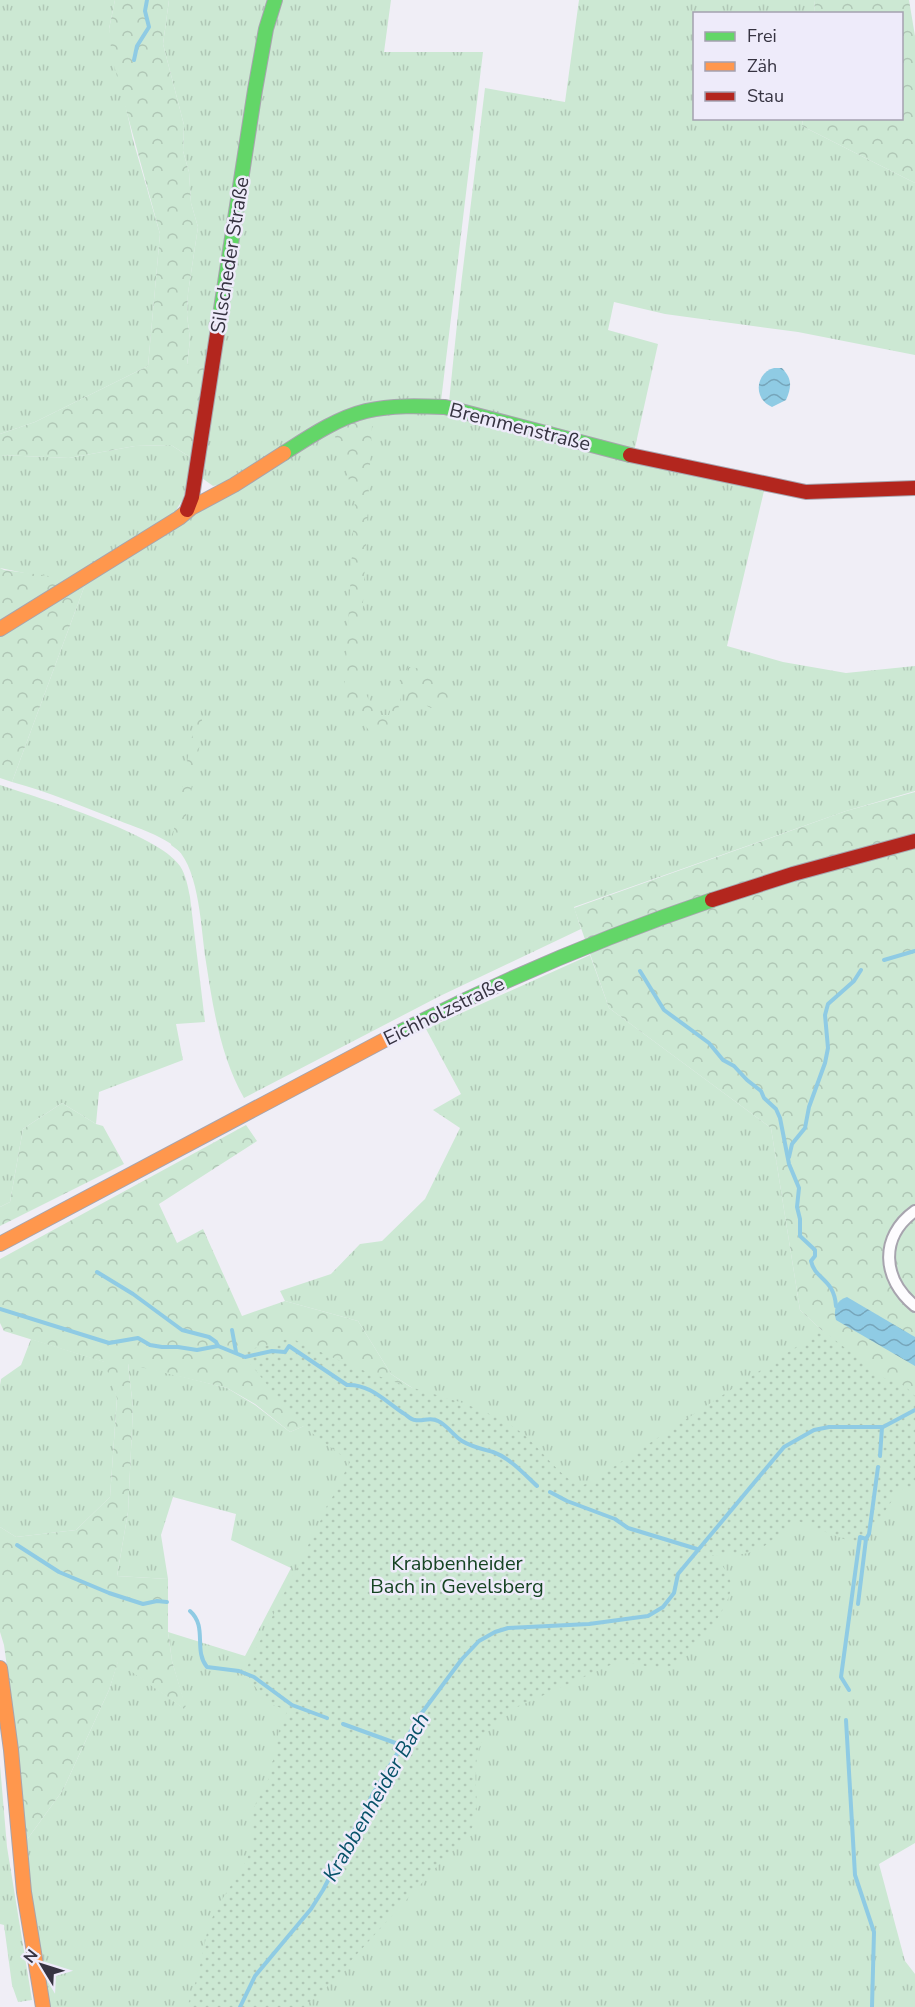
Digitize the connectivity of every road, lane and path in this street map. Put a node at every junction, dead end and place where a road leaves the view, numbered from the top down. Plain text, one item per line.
1 (275, 0) edge
2 (915, 488) edge
3 (187, 510) junction
4 (0, 629) edge
5 (915, 841) edge
6 (915, 1211) edge
7 (0, 1244) edge
8 (915, 1306) edge
9 (0, 1668) edge
10 (43, 2007) edge

1 - 3 street, Silscheder Straße
2 - 3 street, Bremmenstraße
3 - 4 street, Bremmenstraße
5 - 7 street, Eichholzstraße
6 - 8 street
9 - 10 street

